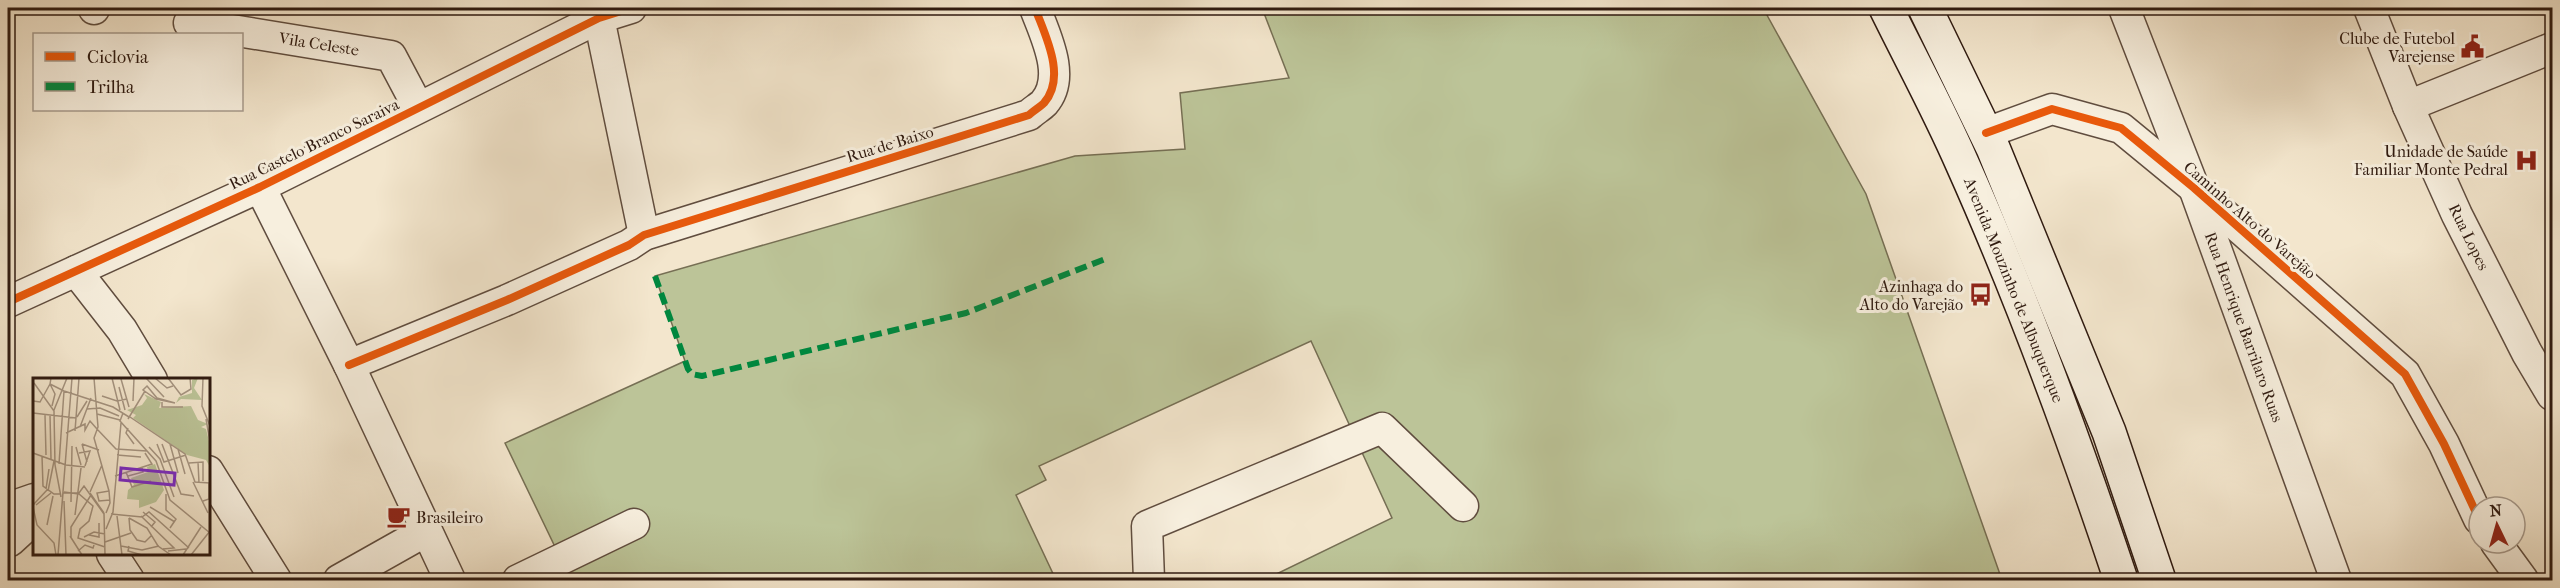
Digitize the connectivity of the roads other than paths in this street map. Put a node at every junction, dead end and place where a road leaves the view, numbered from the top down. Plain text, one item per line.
1 (631, 8) edge
2 (1035, 8) edge
3 (1886, 8) edge
4 (1925, 8) edge
5 (2124, 8) edge
6 (2368, 8) edge
7 (597, 13) edge
8 (189, 23) dead end
9 (2553, 48) edge
10 (2408, 106) junction
11 (418, 107) junction
12 (1986, 133) junction
13 (260, 188) junction
14 (2194, 188) junction
15 (644, 235) junction
16 (76, 271) junction
17 (8, 302) edge
18 (349, 365) junction
19 (151, 378) edge
20 (2553, 395) edge
21 (210, 474) edge
22 (2468, 495) edge
23 (33, 499) edge
24 (1463, 506) dead end
25 (8, 508) edge
26 (33, 520) edge
27 (634, 524) dead end
28 (426, 531) junction
29 (8, 540) edge
30 (113, 555) edge
31 (2505, 555) edge
32 (129, 580) edge
33 (276, 580) edge
34 (339, 580) edge
35 (450, 580) edge
36 (518, 580) edge
37 (1149, 580) edge
38 (2121, 580) edge
39 (2159, 580) edge
40 (2336, 580) edge
41 (2523, 580) edge

1 - 7 street, Rua Castelo Branco Saraiva
2 - 15 street, Rua de Baixo
3 - 38 main road, Avenida Mouzinho de Albuquerque
4 - 12 main road, Avenida Mouzinho de Albuquerque
5 - 14 street, Rua Henrique Barrilaro Ruas
6 - 10 street, Rua Lopes
7 - 11 street, Rua Castelo Branco Saraiva
7 - 15 street
8 - 11 street, Vila Celeste
9 - 10 street
10 - 20 street, Rua Lopes
11 - 13 street, Rua Castelo Branco Saraiva
12 - 14 street, Caminho Alto do Varejão
12 - 39 main road, Avenida Mouzinho de Albuquerque
13 - 16 street, Rua Castelo Branco Saraiva
13 - 18 street
14 - 22 street, Caminho Alto do Varejão
14 - 40 street, Rua Henrique Barrilaro Ruas
15 - 18 street, Rua de Baixo
16 - 17 street, Rua Castelo Branco Saraiva
16 - 19 street
18 - 28 street
21 - 33 street
23 - 25 street
24 - 37 street
26 - 29 street
27 - 36 street
28 - 34 street
28 - 35 street
30 - 32 street
31 - 41 street

